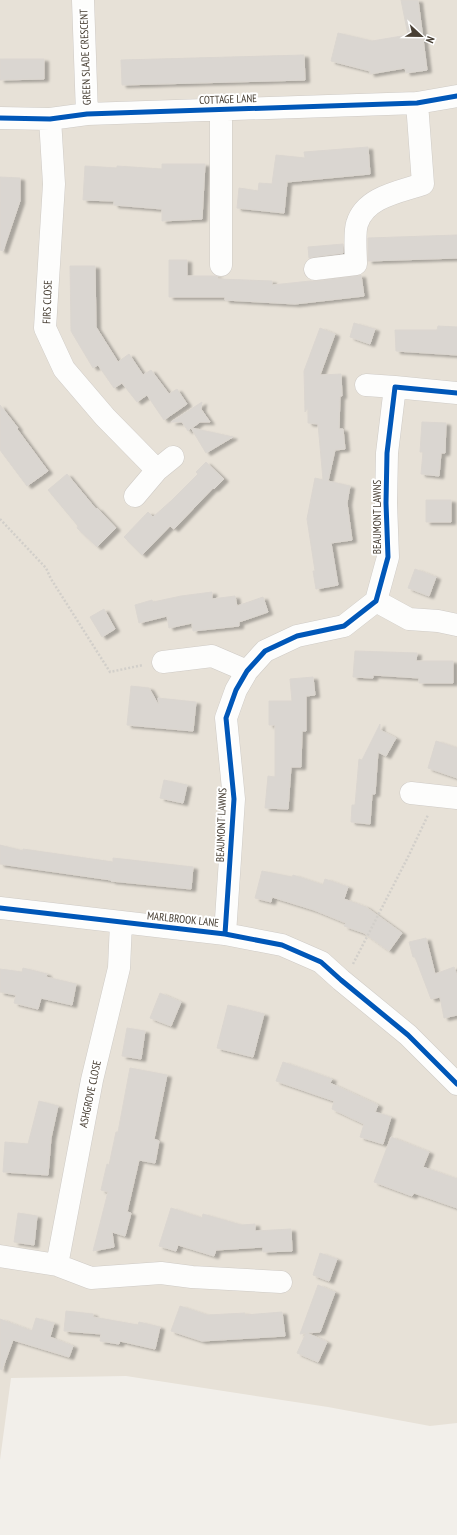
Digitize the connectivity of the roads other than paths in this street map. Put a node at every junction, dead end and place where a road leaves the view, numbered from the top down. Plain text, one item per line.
1 (83, 0) edge
2 (457, 96) edge
3 (417, 103) junction
4 (221, 109) junction
5 (87, 114) junction
6 (0, 118) edge
7 (50, 119) junction
8 (221, 265) dead end
9 (315, 269) dead end
10 (366, 385) dead end
11 (395, 387) junction
12 (457, 393) edge
13 (135, 496) dead end
14 (376, 601) junction
15 (457, 625) edge
16 (163, 662) road end
17 (246, 671) junction
18 (411, 793) dead end
19 (446, 797) edge
20 (0, 908) edge
21 (121, 923) junction
22 (225, 934) junction
23 (457, 1084) edge
24 (0, 1256) edge
25 (57, 1265) junction
26 (281, 1282) dead end

1 - 5 street, GREEN SLADE CRESCENT
2 - 3 street, COTTAGE LANE
3 - 4 street, COTTAGE LANE
3 - 9 street
4 - 5 street, COTTAGE LANE
4 - 8 street
5 - 7 street, COTTAGE LANE
6 - 7 street, COTTAGE LANE
7 - 13 street, FIRS CLOSE
10 - 11 street
11 - 12 street
11 - 14 street, BEAUMONT LAWNS
14 - 15 street
14 - 17 street, BEAUMONT LAWNS
16 - 17 street
17 - 22 street, BEAUMONT LAWNS
18 - 19 street
20 - 21 street, MARLBROOK LANE
21 - 22 street, MARLBROOK LANE
21 - 25 street, ASHGROVE CLOSE
22 - 23 street, MARLBROOK LANE
24 - 25 street
25 - 26 street

